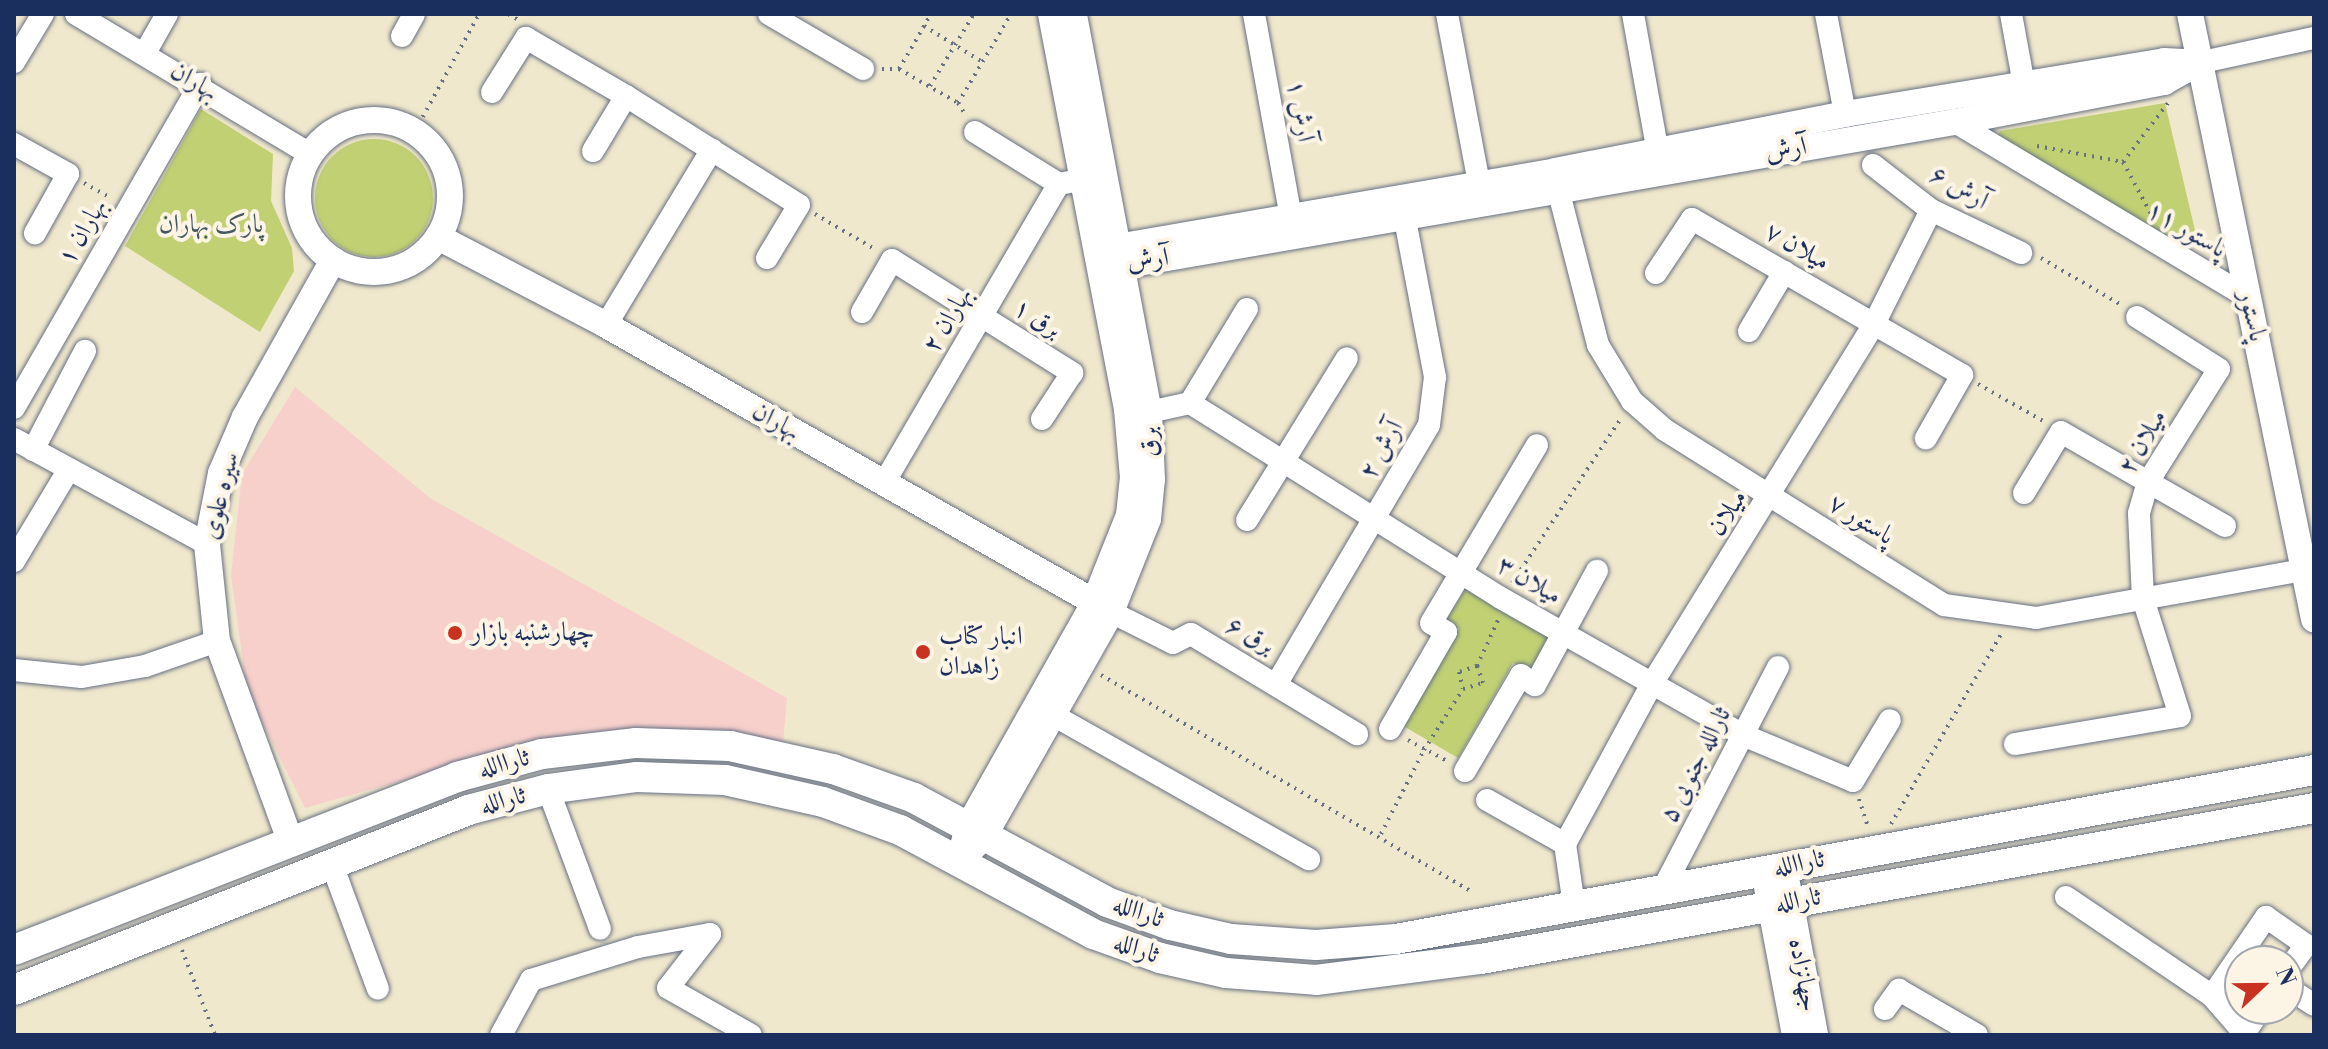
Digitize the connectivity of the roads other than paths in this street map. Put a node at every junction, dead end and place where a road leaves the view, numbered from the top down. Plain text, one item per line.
1 (43, 14) edge
2 (76, 14) edge
3 (167, 14) edge
4 (414, 14) edge
5 (769, 14) edge
6 (1051, 14) edge
7 (1074, 14) edge
8 (1254, 14) edge
9 (1447, 14) edge
10 (1633, 14) edge
11 (1826, 14) edge
12 (2011, 14) edge
13 (2190, 14) edge
14 (402, 36) dead end
15 (2314, 38) edge
16 (145, 53) junction
17 (14, 62) edge
18 (2198, 63) junction
19 (863, 69) road end
20 (200, 84) junction
21 (2024, 85) junction
22 (492, 92) dead end
23 (626, 96) junction
24 (1845, 114) junction
25 (1955, 122) junction
26 (975, 132) road end
27 (14, 144) edge
28 (1657, 148) junction
29 (712, 149) junction
30 (593, 151) dead end
31 (310, 154) junction
32 (1873, 165) dead end
33 (1085, 178) junction
34 (1557, 182) junction
35 (1479, 183) junction
36 (1059, 184) junction
37 (1403, 209) junction
38 (1931, 210) junction
39 (1291, 218) junction
40 (35, 233) dead end
41 (438, 237) junction
42 (2021, 253) road end
43 (767, 258) dead end
44 (1113, 258) junction
45 (333, 260) junction
46 (1784, 272) junction
47 (1656, 273) dead end
48 (2247, 297) junction
49 (1247, 309) dead end
50 (862, 312) dead end
51 (2137, 317) road end
52 (982, 318) junction
53 (1874, 324) junction
54 (606, 325) junction
55 (1749, 331) dead end
56 (85, 351) dead end
57 (1347, 358) dead end
58 (1190, 403) junction
59 (14, 408) edge
60 (1149, 412) junction
61 (1042, 419) dead end
62 (1926, 438) dead end
63 (24, 445) edge
64 (1537, 445) dead end
65 (1285, 460) junction
66 (69, 469) junction
67 (2148, 482) junction
68 (884, 483) junction
69 (2024, 493) dead end
70 (1771, 497) junction
71 (1375, 519) junction
72 (1247, 520) dead end
73 (2225, 526) dead end
74 (207, 544) junction
75 (14, 561) edge
76 (2304, 570) junction
77 (1597, 571) dead end
78 (1460, 573) junction
79 (2143, 599) junction
80 (1102, 607) junction
81 (2314, 619) edge
82 (1563, 633) junction
83 (217, 641) junction
84 (1778, 667) dead end
85 (14, 670) edge
86 (1653, 682) junction
87 (1277, 683) junction
88 (1053, 715) junction
89 (1890, 720) dead end
90 (1390, 729) road end
91 (1357, 734) dead end
92 (1743, 735) junction
93 (2015, 744) dead end
94 (2314, 770) edge
95 (1465, 771) road end
96 (548, 789) junction
97 (1487, 800) dead end
98 (2314, 808) edge
99 (976, 832) junction
100 (290, 840) junction
101 (1565, 844) junction
102 (1309, 859) dead end
103 (959, 862) junction
104 (317, 867) junction
105 (1774, 869) junction
106 (1663, 889) junction
107 (2066, 897) dead end
108 (1781, 904) junction
109 (1574, 906) junction
110 (600, 929) dead end
111 (1787, 939) junction
112 (2250, 945) edge
113 (2304, 948) edge
114 (14, 950) edge
115 (2224, 981) edge
116 (378, 989) dead end
117 (14, 990) edge
118 (2212, 996) junction
119 (1885, 1009) dead end
120 (1970, 1033) edge
121 (2246, 1034) edge
122 (501, 1035) edge
123 (751, 1035) edge
124 (1795, 1035) edge
125 (1815, 1035) edge

1 - 17 street
2 - 16 street, بهاران
3 - 16 street
4 - 14 street
5 - 19 street
6 - 33 street, برق
7 - 44 street, برق
8 - 39 street, آرش ۱
9 - 35 street
10 - 28 street
11 - 24 street
12 - 21 street
13 - 18 street, پاستور
15 - 18 street, آرش
16 - 20 street, بهاران
18 - 21 street, آرش
18 - 25 street, آرش
18 - 48 street, پاستور
20 - 31 street, بهاران
20 - 59 street, بهاران ۱
21 - 24 street, آرش
22 - 23 street
23 - 29 street
23 - 30 street
24 - 28 street, آرش
25 - 34 street, آرش
25 - 48 street, پاستور ۱۱
26 - 36 street
27 - 40 street
28 - 34 street, آرش
29 - 43 street
29 - 54 street
31 - 41 street
31 - 45 street
32 - 38 street, آرش ۶
33 - 36 street
33 - 44 street, برق
34 - 35 street, آرش
34 - 37 street, آرش
34 - 70 street, پاستور ۷
35 - 37 street, آرش
36 - 52 street, بهاران ۲
37 - 39 street, آرش
37 - 44 street, آرش
37 - 71 street, آرش ۲
38 - 42 street, آرش ۶
38 - 53 street, میلان
39 - 44 street, آرش
41 - 45 street
41 - 54 street, بهاران
44 - 60 street, برق
44 - 80 street, برق
45 - 74 street, سیره علوی
46 - 47 street, میلان ۷
46 - 53 street, میلان ۷
46 - 55 street
48 - 76 street, پاستور
49 - 58 street
50 - 52 street, برق ۱
51 - 67 street, میلان ۲
52 - 61 street, برق ۱
52 - 68 street, بهاران ۲
53 - 62 street, میلان ۷
53 - 70 street, میلان
54 - 68 street, بهاران
56 - 63 street
57 - 65 street
58 - 60 street
58 - 65 street, میلان ۳
60 - 80 street, برق
63 - 66 street
64 - 78 street
65 - 71 street, میلان ۳
65 - 72 street
66 - 74 street
66 - 75 street
67 - 69 street
67 - 73 street
67 - 79 street, میلان ۲
68 - 80 street, بهاران
70 - 79 street, پاستور ۷
70 - 86 street, میلان
71 - 78 street, میلان ۳
71 - 87 street, آرش ۲
74 - 83 street, سیره علوی
76 - 79 street, پاستور ۷
76 - 81 street, پاستور
77 - 82 street
78 - 82 street, میلان ۳
78 - 90 street
79 - 93 street, میلان ۲
80 - 87 street, برق ۶
80 - 88 street, برق
80 - 99 street, برق
82 - 86 street, میلان ۳
82 - 95 street
83 - 85 street
83 - 100 street, سیره علوی
84 - 92 street, ثارالله جنوبی ۵
86 - 92 street, میلان ۳
86 - 101 street, میلان
87 - 91 street, برق ۶
88 - 99 street, برق
88 - 102 street
89 - 92 street, میلان ۳
92 - 106 street, ثارالله جنوبی ۵
94 - 105 main road, ثاراالله
96 - 103 main road, ثارالله
96 - 104 main road, ثارالله
96 - 110 street
97 - 101 street
98 - 108 main road, ثارالله
99 - 100 main road, ثاراالله
99 - 103 street
99 - 109 main road, ثاراالله
100 - 104 main road
100 - 114 main road, ثاراالله
101 - 109 street
103 - 108 main road, ثارالله
104 - 116 street
104 - 117 main road, ثارالله
105 - 106 main road, ثاراالله
105 - 108 street, جهانزاده
106 - 109 main road, ثاراالله
107 - 118 street
108 - 111 street, جهانزاده
111 - 124 street, جهانزاده
111 - 125 street, جهانزاده
112 - 113 street
115 - 118 street
118 - 121 street
119 - 120 street
122 - 123 street

